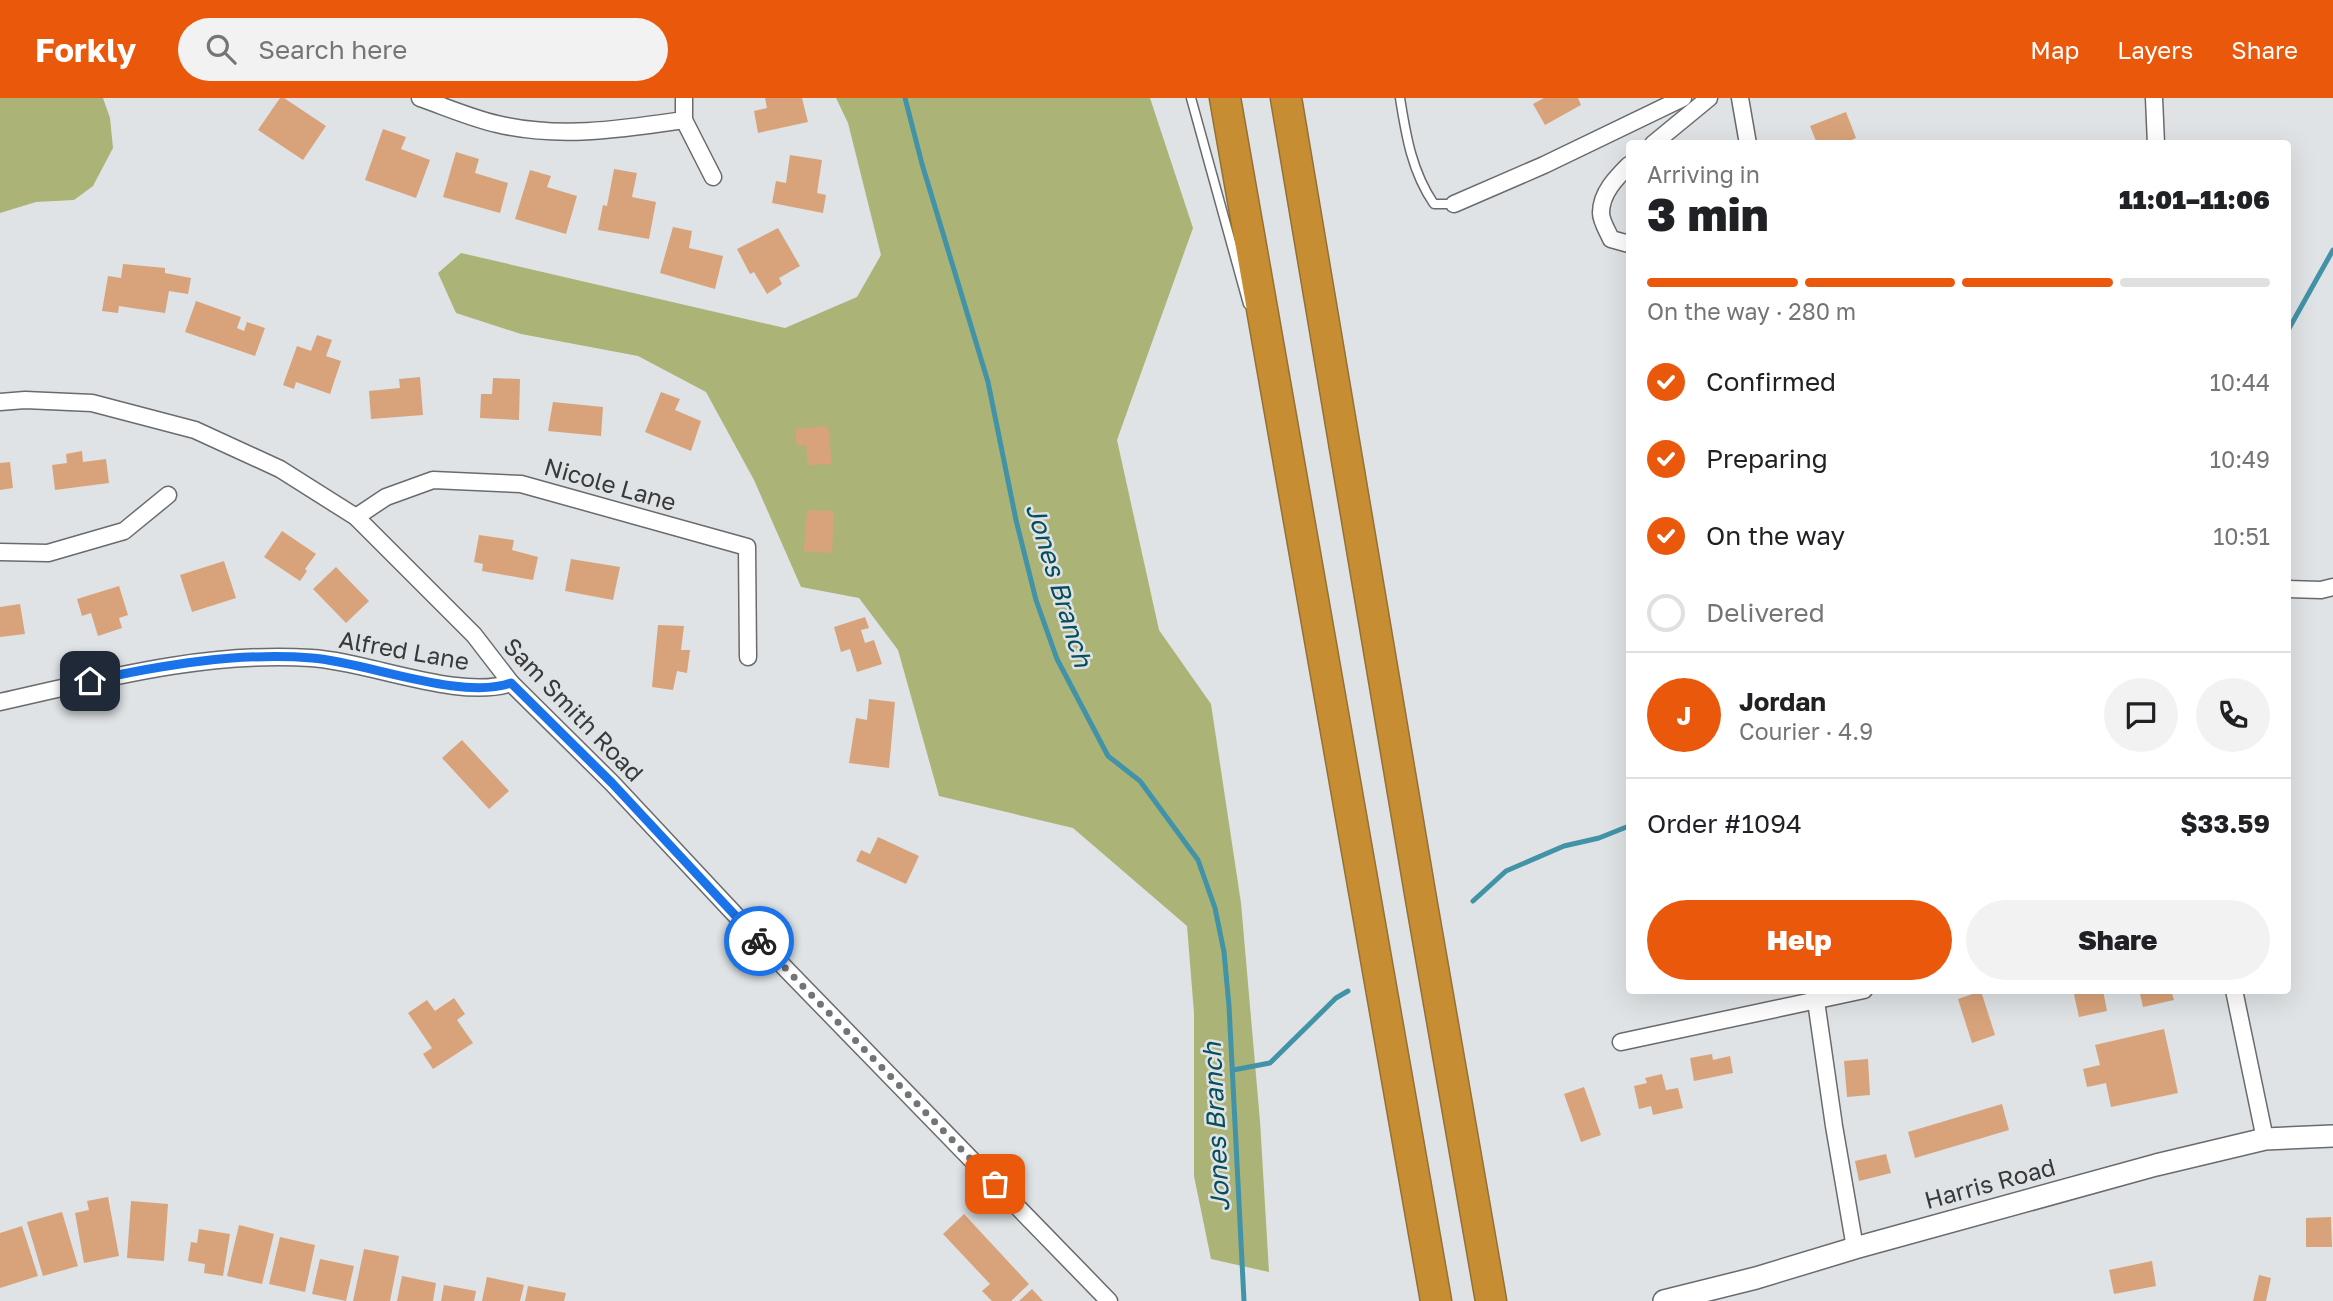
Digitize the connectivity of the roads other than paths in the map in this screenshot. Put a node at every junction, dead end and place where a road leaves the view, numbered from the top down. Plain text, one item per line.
1 (421, 98) edge
2 (684, 98) edge
3 (1191, 98) edge
4 (1225, 98) edge
5 (1286, 98) edge
6 (1399, 98) edge
7 (1684, 98) edge
8 (1709, 98) edge
9 (1740, 98) edge
10 (2154, 98) edge
11 (684, 120) junction
12 (1658, 140) edge
13 (1747, 140) edge
14 (2156, 140) edge
15 (1626, 168) edge
16 (713, 177) dead end
17 (1454, 204) joint
18 (1626, 243) edge
19 (1252, 318) dead end
20 (1257, 330) dead end
21 (1275, 380) junction
22 (0, 402) edge
23 (168, 495) dead end
24 (356, 517) junction
25 (0, 552) edge
26 (2333, 587) edge
27 (2291, 589) edge
28 (748, 657) dead end
29 (511, 683) junction
30 (0, 702) edge
31 (1847, 994) edge
32 (2235, 994) edge
33 (1816, 1001) junction
34 (1621, 1042) dead end
35 (2333, 1136) edge
36 (2265, 1139) junction
37 (1856, 1248) junction
38 (1489, 1289) edge
39 (1704, 1296) edge
40 (1436, 1297) edge
41 (1109, 1301) edge
42 (1664, 1301) edge

1 - 11 street
2 - 11 street
3 - 19 lane
4 - 21 highway
5 - 38 highway
6 - 17 lane
7 - 17 street
8 - 12 street
9 - 13 street
10 - 14 street
11 - 16 street
15 - 18 street
20 - 21 lane
21 - 40 highway
22 - 24 street, Sam Smith Road
23 - 25 street
24 - 28 street, Nicole Lane
24 - 29 street, Sam Smith Road
26 - 27 street
29 - 30 street, Alfred Lane
29 - 41 street, Sam Smith Road
31 - 33 street
32 - 36 street
33 - 34 street
33 - 37 street
35 - 36 street, Harris Road
36 - 37 street, Harris Road
37 - 39 street, Harris Road
39 - 42 street, Harris Road

